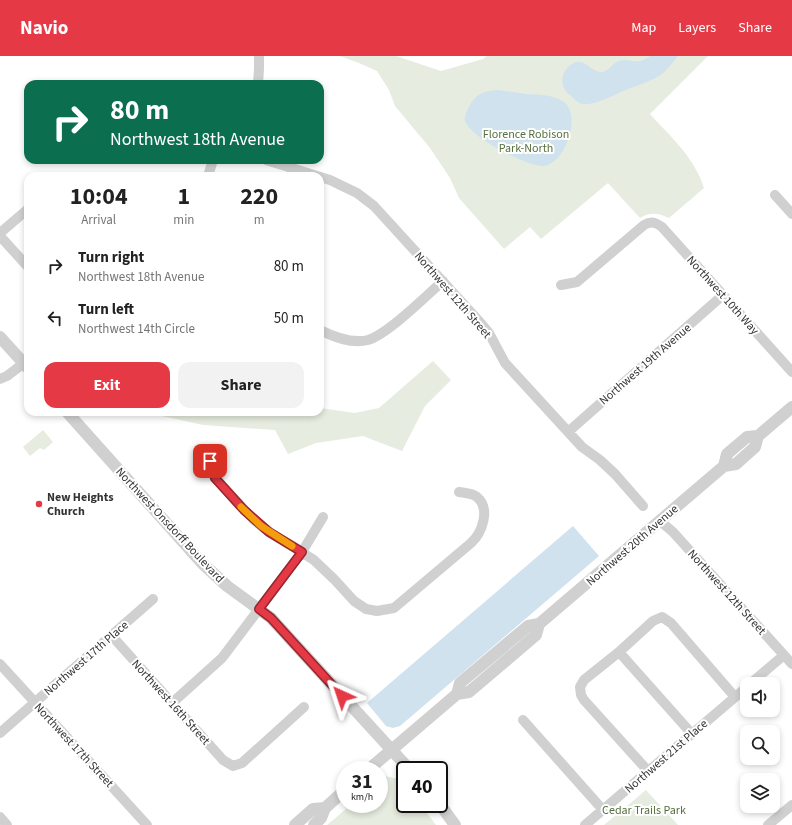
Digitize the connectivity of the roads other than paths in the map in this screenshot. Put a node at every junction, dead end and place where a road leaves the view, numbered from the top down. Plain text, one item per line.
1 (259, 56) edge
2 (258, 80) edge
3 (280, 164) edge
4 (308, 172) edge
5 (324, 178) edge
6 (775, 195) dead end
7 (24, 212) edge
8 (792, 214) edge
9 (0, 233) edge
10 (0, 236) edge
11 (24, 263) edge
12 (443, 281) junction
13 (561, 285) dead end
14 (723, 295) junction
15 (324, 332) edge
16 (0, 337) edge
17 (24, 361) edge
18 (24, 366) edge
19 (792, 372) edge
20 (0, 379) edge
21 (792, 407) edge
22 (71, 416) edge
23 (568, 432) junction
24 (210, 461) dead end
25 (459, 492) dead end
26 (643, 506) dead end
27 (323, 518) dead end
28 (660, 521) junction
29 (302, 552) junction
30 (153, 599) dead end
31 (259, 609) junction
32 (112, 636) junction
33 (619, 652) junction
34 (784, 656) junction
35 (0, 664) edge
36 (792, 664) edge
37 (758, 677) edge
38 (740, 693) edge
39 (735, 697) junction
40 (35, 703) junction
41 (172, 703) junction
42 (304, 706) dead end
43 (523, 720) dead end
44 (0, 733) edge
45 (692, 734) junction
46 (391, 750) junction
47 (378, 761) edge
48 (401, 761) edge
49 (648, 771) junction
50 (336, 798) edge
51 (792, 805) edge
52 (325, 808) junction
53 (603, 810) junction
54 (446, 813) edge
55 (0, 817) edge
56 (142, 823) edge
57 (7, 825) edge
58 (294, 825) edge
59 (314, 825) edge
60 (455, 825) edge
61 (585, 825) edge
62 (768, 825) edge

1 - 2 street
3 - 4 street, Northwest 12th Street
5 - 12 street, Northwest 12th Street
6 - 8 street
7 - 9 street
10 - 11 street
12 - 15 street
12 - 23 street, Northwest 12th Street
13 - 14 street, Northwest 10th Way
14 - 19 street, Northwest 10th Way
14 - 23 street, Northwest 19th Avenue
16 - 17 street
18 - 20 street
21 - 28 street, Northwest 20th Avenue
22 - 31 street, Northwest Onsdorff Boulevard
23 - 26 street, Northwest 12th Street
24 - 29 street
25 - 29 street
27 - 29 street
28 - 34 street, Northwest 12th Street
28 - 46 street, Northwest 20th Avenue
29 - 31 street
30 - 32 street, Northwest 17th Place
31 - 41 street
31 - 46 street, Northwest Onsdorff Boulevard
32 - 40 street, Northwest 17th Place
32 - 41 street, Northwest 16th Street
33 - 39 street
33 - 45 street
33 - 49 street
34 - 36 street, Northwest 12th Street
34 - 37 street
35 - 40 street, Northwest 17th Street
38 - 39 street, Northwest 21st Place
39 - 45 street, Northwest 21st Place
40 - 44 street, Northwest 17th Place
40 - 56 street, Northwest 17th Street
41 - 42 street, Northwest 16th Street
43 - 53 street
45 - 49 street, Northwest 21st Place
46 - 47 street, Northwest 20th Avenue
46 - 48 street, Northwest Onsdorff Boulevard
49 - 53 street, Northwest 21st Place
50 - 52 street
51 - 62 street
52 - 58 street
52 - 59 street
53 - 61 street, Northwest 21st Place
54 - 60 street
55 - 57 street

